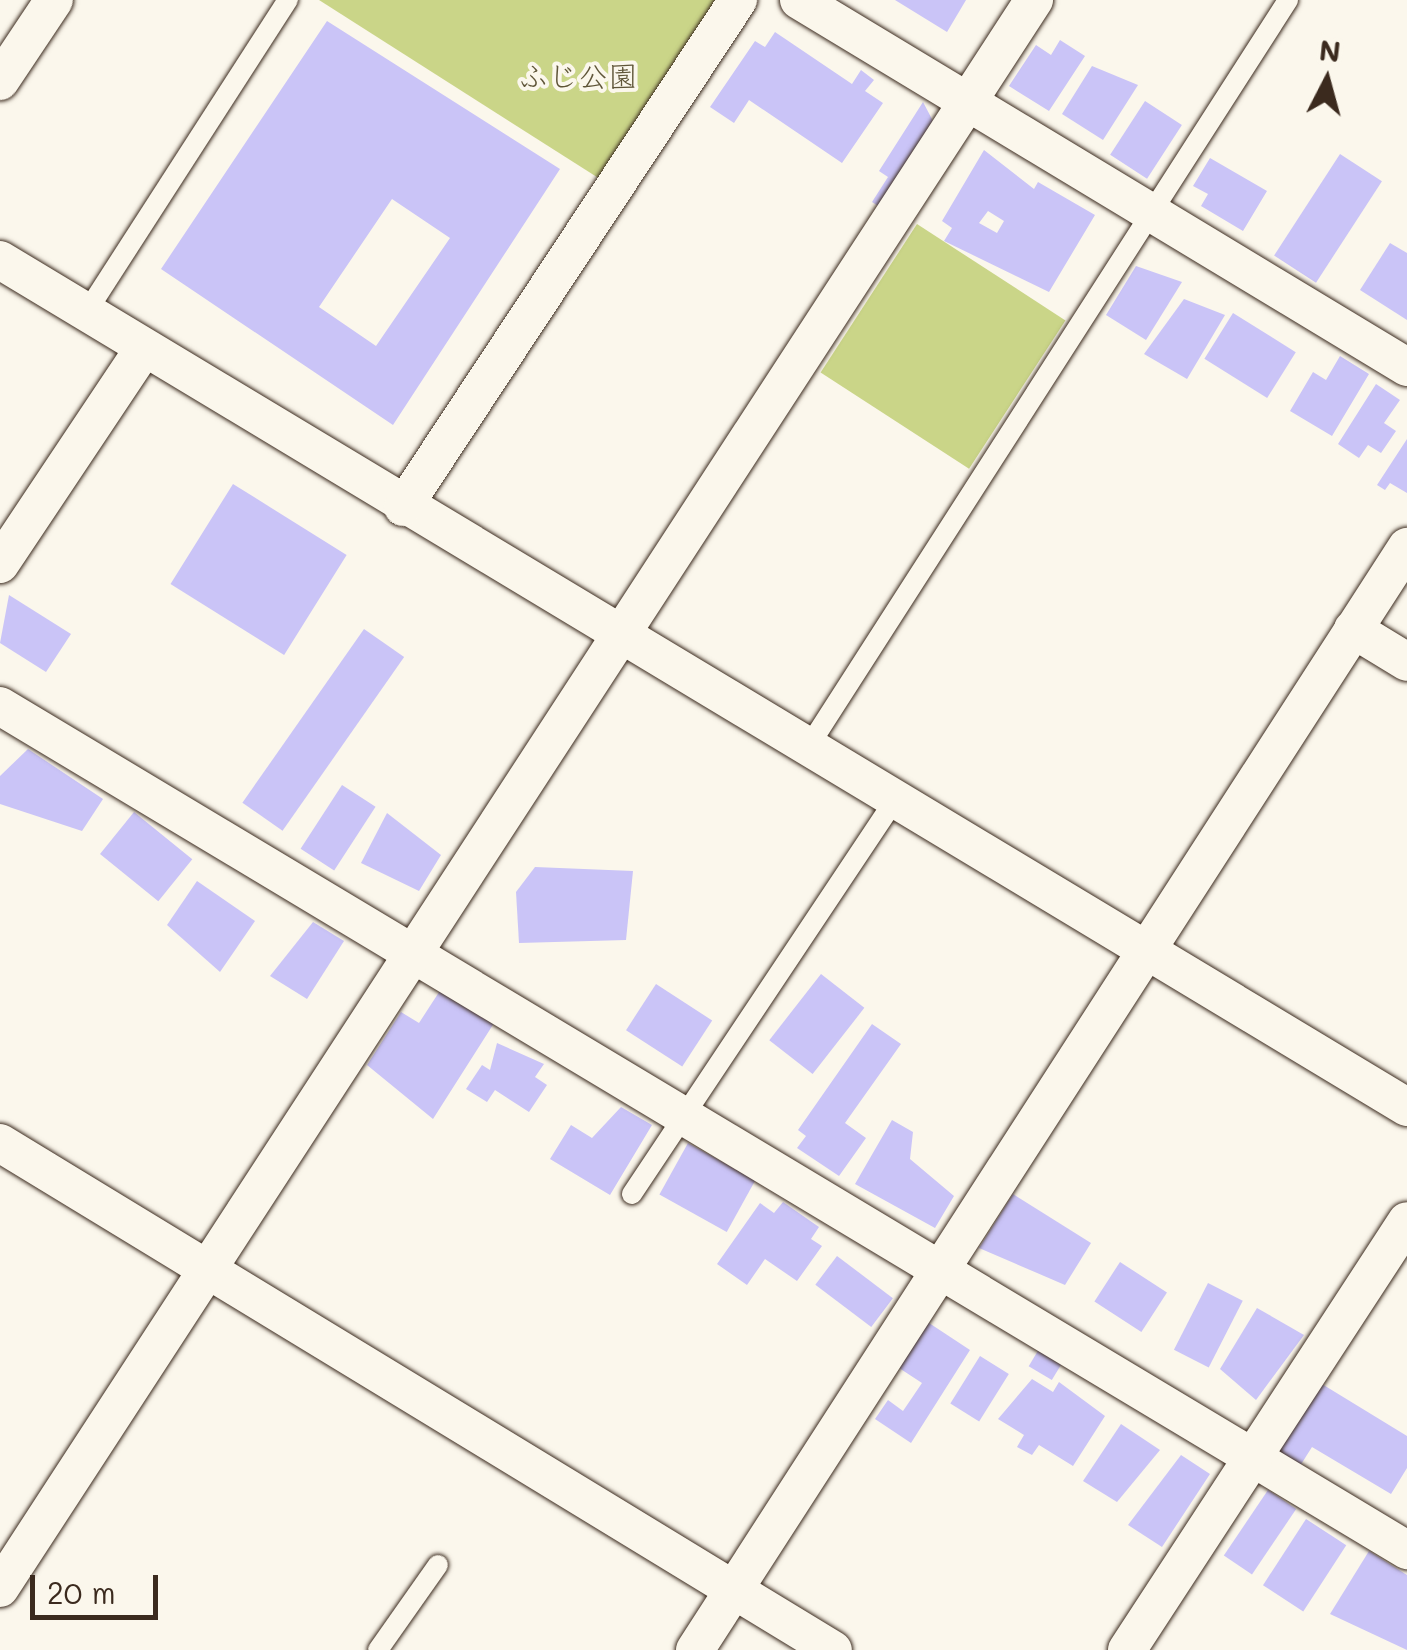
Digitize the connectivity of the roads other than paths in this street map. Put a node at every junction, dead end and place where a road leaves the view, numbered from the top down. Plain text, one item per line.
1 (54, 0) edge
2 (288, 0) edge
3 (738, 0) edge
4 (799, 0) edge
5 (1034, 0) edge
6 (1288, 0) edge
7 (0, 80) edge
8 (967, 104) junction
9 (1152, 213) junction
10 (0, 260) edge
11 (86, 314) junction
12 (144, 348) junction
13 (1407, 366) edge
14 (403, 507) junction
15 (1407, 547) edge
16 (0, 564) edge
17 (1353, 629) junction
18 (621, 637) junction
19 (1407, 662) edge
20 (4, 718) edge
21 (807, 749) junction
22 (895, 800) junction
23 (1145, 950) junction
24 (417, 951) junction
25 (1407, 1107) edge
26 (684, 1116) junction
27 (0, 1143) edge
28 (632, 1194) dead end
29 (1407, 1221) edge
30 (940, 1266) junction
31 (205, 1270) junction
32 (1255, 1456) junction
33 (1407, 1550) edge
34 (438, 1564) dead end
35 (0, 1588) edge
36 (734, 1590) junction
37 (378, 1650) edge
38 (696, 1650) edge
39 (833, 1650) edge
40 (1127, 1650) edge

1 - 7 street
2 - 11 lane
3 - 14 street
4 - 8 street
5 - 8 street
6 - 9 lane
8 - 9 street
8 - 18 street
9 - 13 street
9 - 21 lane
10 - 11 street
11 - 12 street
12 - 14 street
12 - 16 street
14 - 18 street
15 - 17 street
17 - 19 street
17 - 23 street
18 - 21 street
18 - 24 street
20 - 24 street
21 - 22 street
22 - 23 street
22 - 26 lane
23 - 25 street
23 - 30 street
24 - 26 street
24 - 31 street
26 - 28 lane
26 - 30 street
27 - 31 street
29 - 32 street
30 - 32 street
30 - 36 street
31 - 35 street
31 - 36 street
32 - 33 street
32 - 40 street
34 - 37 lane
36 - 38 street
36 - 39 street

